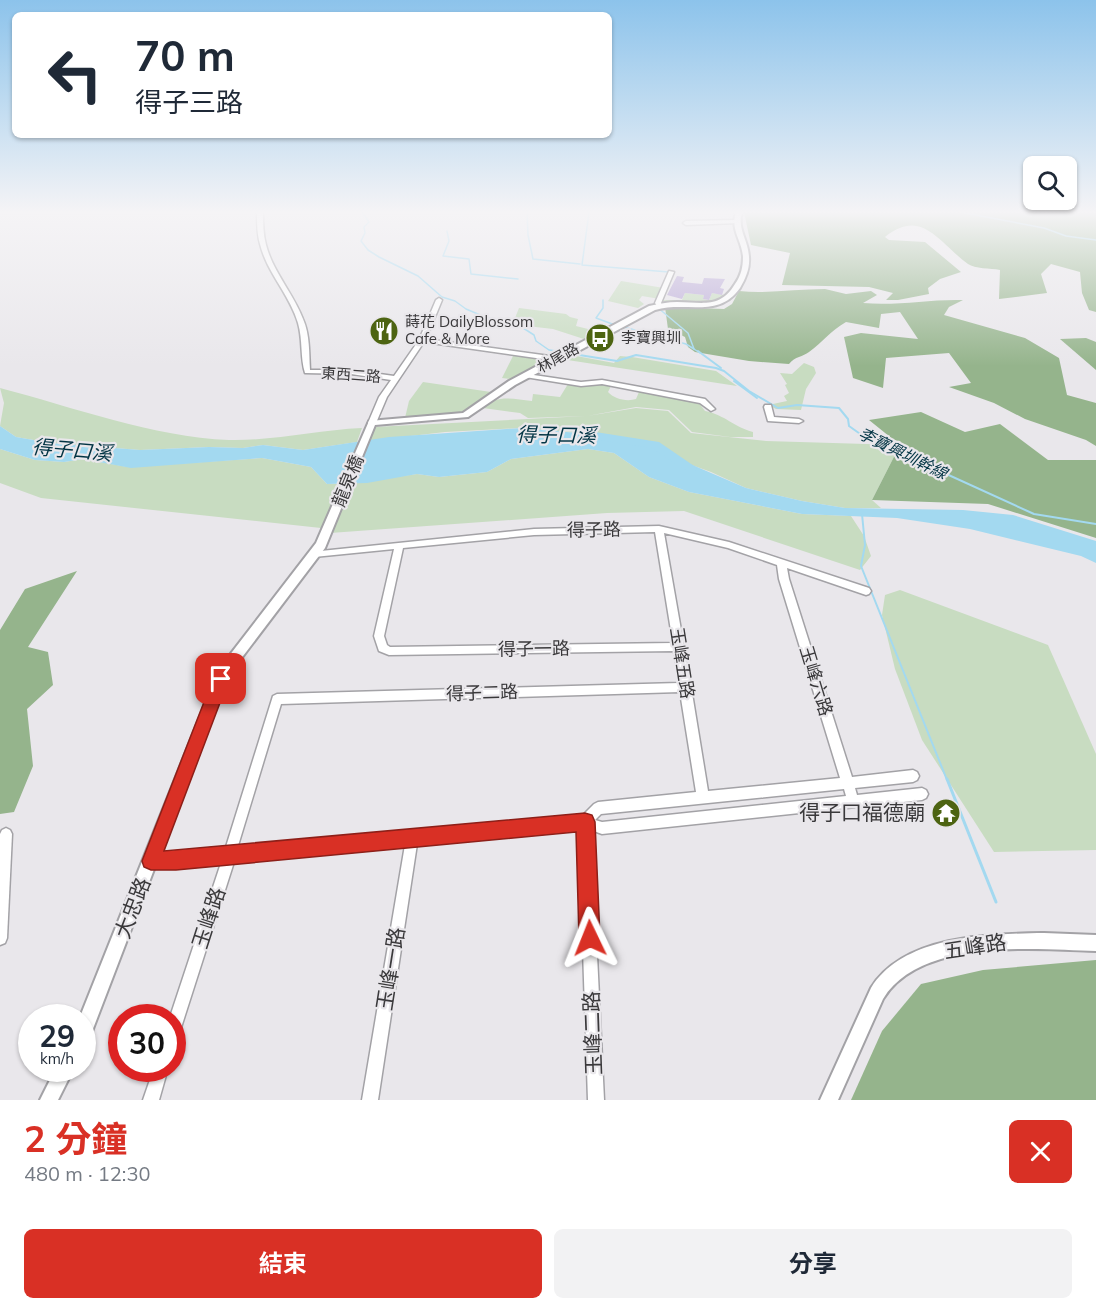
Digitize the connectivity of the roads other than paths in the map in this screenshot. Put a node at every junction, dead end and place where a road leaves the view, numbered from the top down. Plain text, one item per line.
1 (270, 263) edge
2 (746, 263) edge
3 (671, 272) dead end
4 (440, 300) dead end
5 (659, 305) junction
6 (422, 340) junction
7 (557, 359) junction
8 (527, 375) junction
9 (395, 378) junction
10 (768, 407) dead end
11 (711, 409) dead end
12 (799, 421) dead end
13 (370, 426) junction
14 (659, 529) junction
15 (327, 534) joint
16 (399, 546) junction
17 (314, 554) junction
18 (781, 562) junction
19 (866, 591) dead end
20 (680, 647) junction
21 (686, 687) junction
22 (277, 699) joint
23 (913, 776) dead end
24 (848, 784) junction
25 (922, 794) dead end
26 (703, 798) junction
27 (852, 800) junction
28 (585, 822) junction
29 (6, 834) dead end
30 (412, 838) junction
31 (231, 855) junction
32 (151, 861) junction
33 (0, 939) edge
34 (1096, 943) edge
35 (94, 1004) edge
36 (181, 1004) edge
37 (58, 1082) edge
38 (157, 1082) edge
39 (49, 1100) edge
40 (151, 1100) edge
41 (370, 1100) edge
42 (596, 1100) edge
43 (829, 1100) edge

1 - 9 street, 東西二路
2 - 5 street, 林尾路
3 - 5 street
4 - 6 street
5 - 7 street, 林尾路
6 - 7 street
6 - 9 street
7 - 8 street, 林尾路
8 - 11 street
8 - 13 street, 林尾路
9 - 13 street
10 - 12 street
13 - 15 street, 龍泉橋
14 - 16 street, 得子路
14 - 18 street, 得子路
14 - 20 street, 玉峰五路
15 - 17 street, 大忠路
16 - 17 street, 得子路
16 - 20 street, 得子一路
17 - 32 street, 大忠路
18 - 19 street, 得子路
18 - 24 street, 玉峰六路
20 - 21 street, 玉峰五路
21 - 22 street, 得子二路
21 - 26 street, 玉峰五路
22 - 31 street, 玉峰路
23 - 24 street
24 - 26 street
24 - 27 street, 玉峰六路
25 - 27 street
26 - 28 street
27 - 28 street
28 - 30 street
28 - 42 street, 玉峰二路
29 - 33 street
30 - 31 street
30 - 41 street, 玉峰一路
31 - 32 street
31 - 36 street, 玉峰路
32 - 35 street, 大忠路
34 - 43 street, 五峰路
37 - 39 street
38 - 40 street

